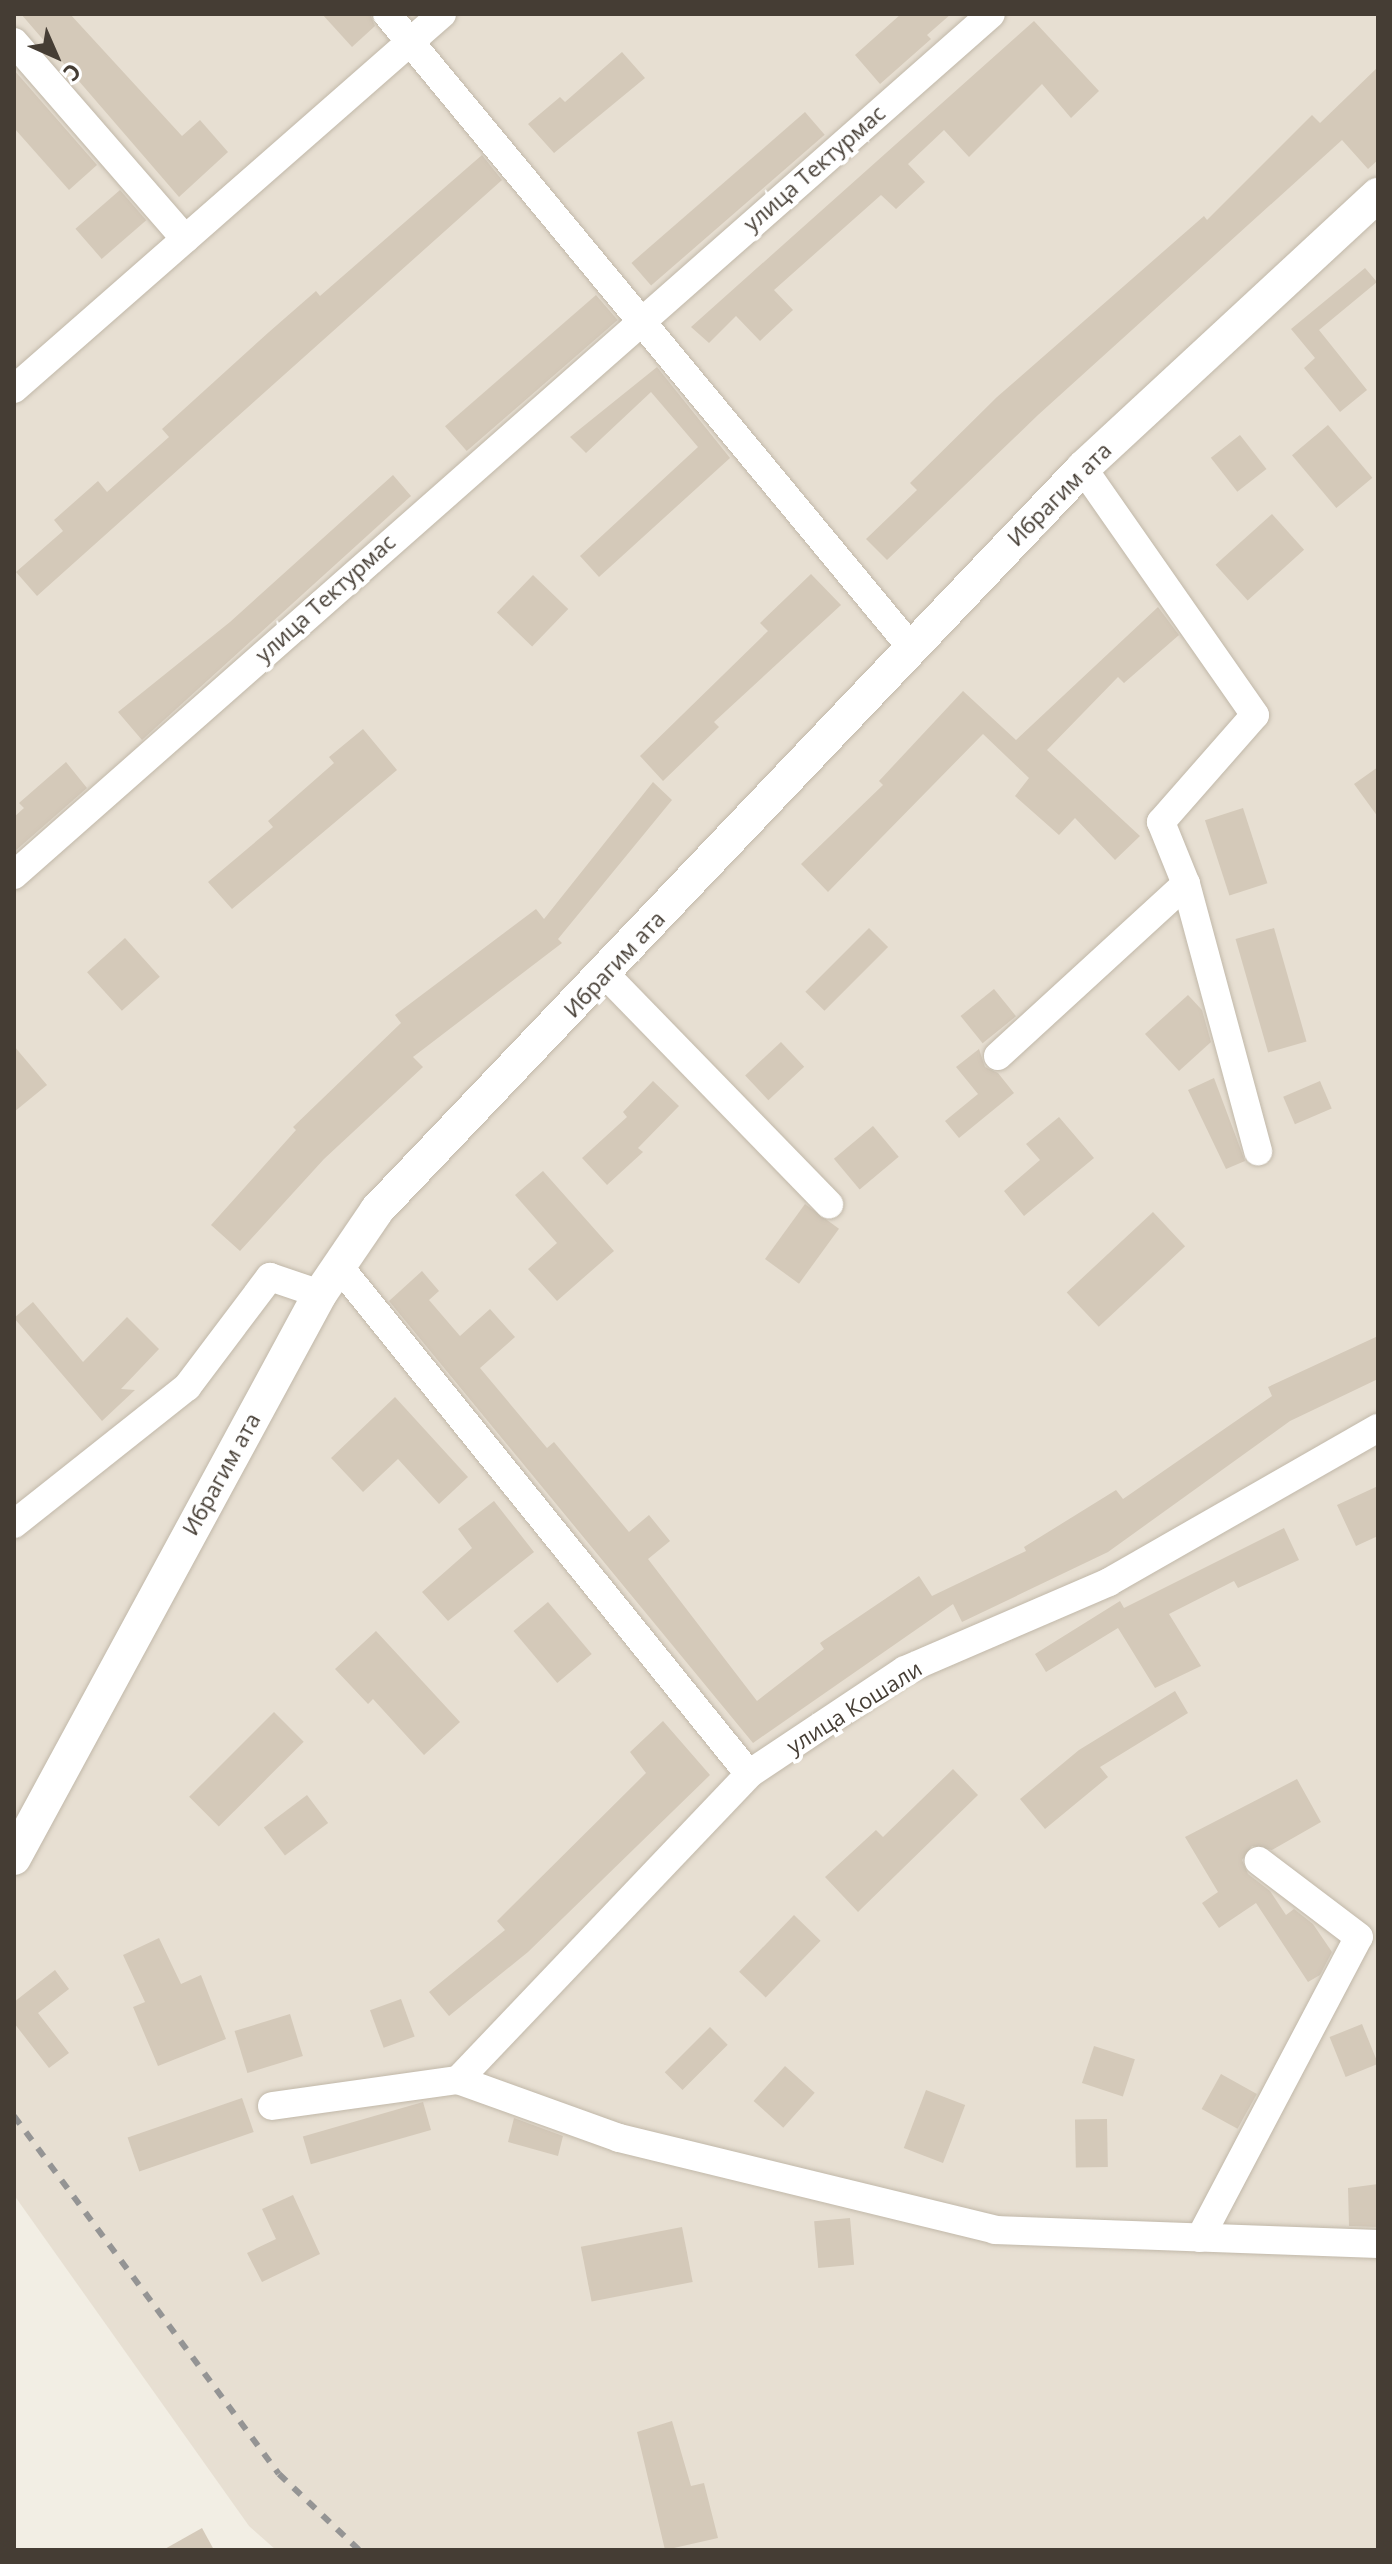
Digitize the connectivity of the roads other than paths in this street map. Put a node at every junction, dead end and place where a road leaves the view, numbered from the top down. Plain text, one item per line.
1 (387, 14) edge
2 (442, 14) edge
3 (991, 14) edge
4 (14, 42) edge
5 (410, 42) junction
6 (1378, 195) edge
7 (185, 239) junction
8 (637, 321) junction
9 (14, 389) edge
10 (1083, 468) junction
11 (910, 646) junction
12 (14, 875) edge
13 (1186, 884) junction
14 (606, 975) junction
15 (998, 1056) dead end
16 (1258, 1151) dead end
17 (829, 1204) dead end
18 (338, 1265) junction
19 (320, 1294) junction
20 (1378, 1428) edge
21 (14, 1524) edge
22 (749, 1774) junction
23 (14, 1858) edge
24 (1259, 1861) dead end
25 (458, 2080) junction
26 (272, 2106) dead end
27 (1200, 2238) junction
28 (1378, 2244) edge

1 - 5 street
2 - 5 street
3 - 8 street, улица Тектурмас
4 - 7 street
5 - 7 street
5 - 8 street
6 - 10 street, Ибрагим ата
7 - 9 street
8 - 11 street
8 - 12 street, улица Тектурмас
10 - 11 street, Ибрагим ата
10 - 13 street
11 - 14 street, Ибрагим ата
13 - 15 street
13 - 16 street
14 - 17 street
14 - 18 street, Ибрагим ата
18 - 19 street, Ибрагим ата
18 - 22 street
19 - 21 street
19 - 23 street, Ибрагим ата
20 - 22 street, улица Кошали
22 - 25 street, улица Кошали
24 - 27 street
25 - 26 street
25 - 27 street
27 - 28 street

